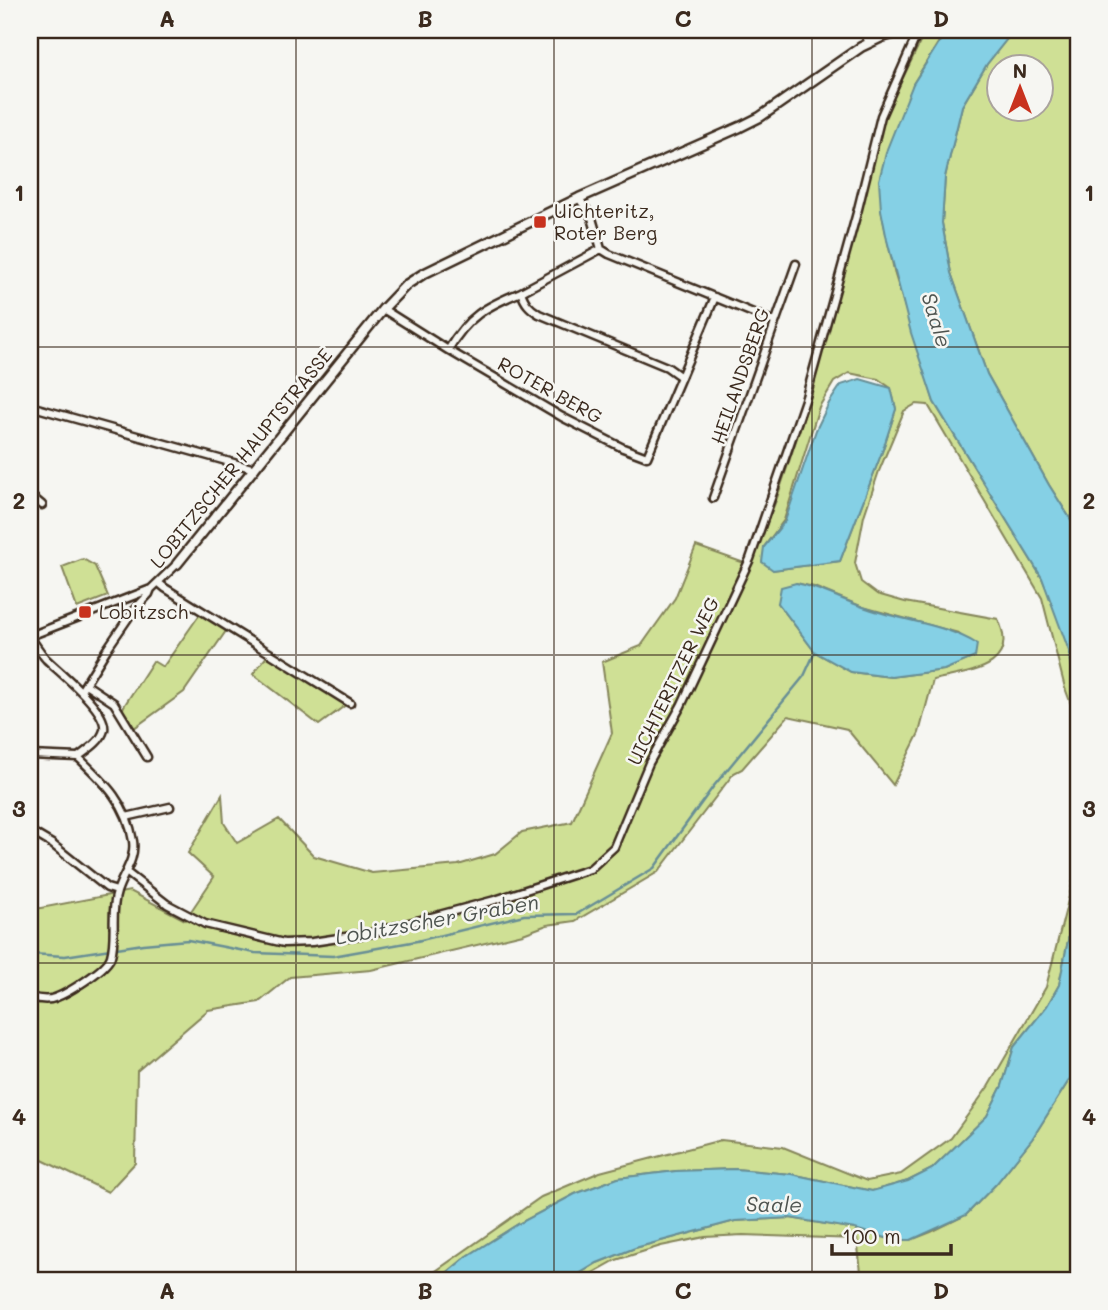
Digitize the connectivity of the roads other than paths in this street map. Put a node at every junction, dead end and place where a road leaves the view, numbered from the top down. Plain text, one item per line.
1 (863, 30) edge
2 (906, 30) edge
3 (919, 30) edge
4 (869, 43) junction
5 (579, 198) junction
6 (601, 249) junction
7 (796, 264) dead end
8 (521, 292) junction
9 (715, 297) junction
10 (383, 309) junction
11 (775, 321) junction
12 (448, 350) junction
13 (681, 377) junction
14 (30, 406) edge
15 (255, 469) junction
16 (30, 495) edge
17 (713, 498) dead end
18 (42, 505) dead end
19 (177, 564) joint
20 (162, 580) junction
21 (151, 589) junction
22 (30, 637) edge
23 (87, 685) junction
24 (81, 691) junction
25 (350, 703) dead end
26 (30, 755) edge
27 (78, 757) junction
28 (147, 757) dead end
29 (170, 807) dead end
30 (126, 817) junction
31 (30, 831) edge
32 (126, 872) junction
33 (117, 891) junction
34 (30, 997) edge

1 - 4 street
2 - 4 street, LOBITZSCHER HAUPTSTRASSE
3 - 32 street, UICHTERITZER WEG
4 - 5 street, LOBITZSCHER HAUPTSTRASSE
5 - 6 street
5 - 10 street, LOBITZSCHER HAUPTSTRASSE
6 - 8 street
6 - 9 street
7 - 11 street, HEILANDSBERG
8 - 12 street
8 - 13 street
9 - 11 street
9 - 13 street, ROTER BERG
10 - 12 street
10 - 15 street, LOBITZSCHER HAUPTSTRASSE
11 - 17 street, HEILANDSBERG
12 - 13 street, ROTER BERG
14 - 15 street
15 - 19 street, LOBITZSCHER HAUPTSTRASSE
16 - 18 street
19 - 20 street, LOBITZSCHER HAUPTSTRASSE
20 - 21 street, LOBITZSCHER HAUPTSTRASSE
20 - 25 street
21 - 22 street, LOBITZSCHER HAUPTSTRASSE
21 - 23 street
22 - 24 street
23 - 24 street
23 - 28 street
24 - 27 street
26 - 27 street
27 - 30 street
29 - 30 street
30 - 32 street
31 - 33 street
32 - 33 street
33 - 34 street

